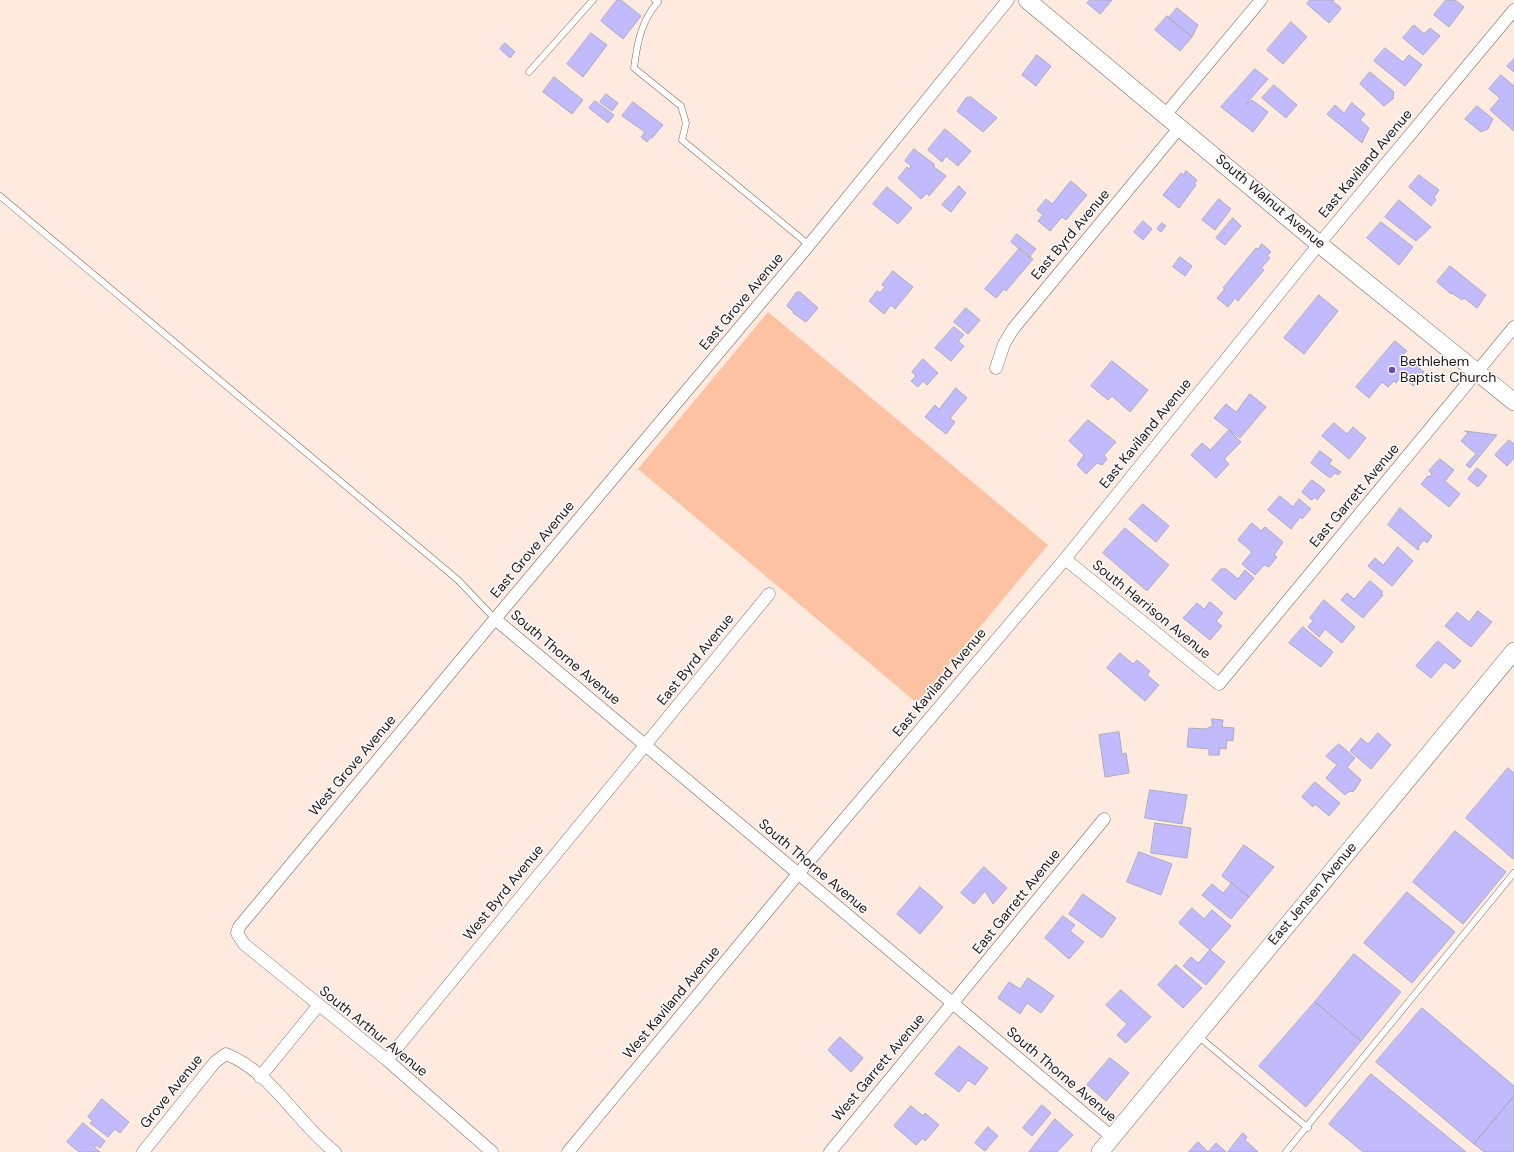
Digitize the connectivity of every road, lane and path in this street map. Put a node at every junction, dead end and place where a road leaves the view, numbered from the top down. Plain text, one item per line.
1 (593, 0) edge
2 (655, 0) edge
3 (1008, 0) edge
4 (1027, 0) edge
5 (1262, 0) edge
6 (1514, 10) edge
7 (529, 72) dead end
8 (1165, 115) junction
9 (1180, 127) junction
10 (0, 196) edge
11 (1319, 244) junction
12 (809, 245) junction
13 (1514, 327) edge
14 (996, 368) dead end
15 (1478, 371) junction
16 (1514, 402) edge
17 (1065, 559) junction
18 (769, 594) dead end
19 (495, 619) junction
20 (1514, 651) edge
21 (1219, 684) joint
22 (645, 745) junction
23 (1104, 819) dead end
24 (1514, 873) edge
25 (798, 874) junction
26 (237, 933) joint
27 (952, 1004) junction
28 (318, 1006) junction
29 (1197, 1035) junction
30 (387, 1060) junction
31 (260, 1077) junction
32 (1308, 1128) junction
33 (1105, 1148) edge
34 (143, 1152) edge
35 (335, 1152) edge
36 (492, 1152) edge
37 (568, 1152) edge
38 (830, 1152) edge
39 (1286, 1152) edge

1 - 7 lane
2 - 12 lane
3 - 12 street, East Grove Avenue
4 - 8 street, South Walnut Avenue
5 - 8 street
6 - 11 street, East Kaviland Avenue
8 - 9 street, South Walnut Avenue
9 - 11 street, South Walnut Avenue
9 - 14 street, East Byrd Avenue
10 - 19 lane
11 - 15 street, South Walnut Avenue
11 - 17 street, East Kaviland Avenue
12 - 19 street, East Grove Avenue
13 - 15 street, East Garrett Avenue
15 - 16 street, South Walnut Avenue
15 - 21 street, East Garrett Avenue
17 - 21 street, South Harrison Avenue
17 - 25 street, East Kaviland Avenue
18 - 22 street, East Byrd Avenue
19 - 22 street, South Thorne Avenue
19 - 26 street, West Grove Avenue
20 - 29 street, East Jensen Avenue
22 - 25 street, South Thorne Avenue
22 - 30 street, West Byrd Avenue
23 - 27 street, East Garrett Avenue
24 - 32 lane
25 - 27 street, South Thorne Avenue
25 - 37 street, West Kaviland Avenue
26 - 28 street, South Arthur Avenue
27 - 33 street, South Thorne Avenue
27 - 38 street, West Garrett Avenue
28 - 30 street, South Arthur Avenue
28 - 31 street
29 - 32 lane
29 - 33 street, East Jensen Avenue
30 - 36 street, South Arthur Avenue
31 - 34 street, Grove Avenue
31 - 35 street
32 - 39 lane

